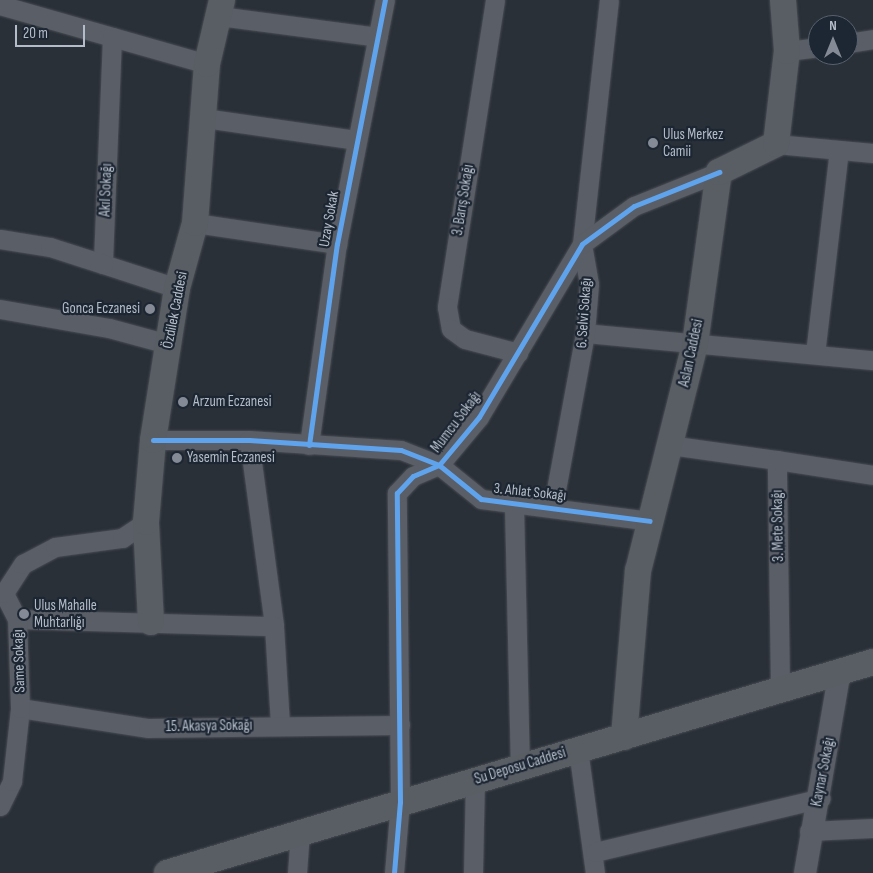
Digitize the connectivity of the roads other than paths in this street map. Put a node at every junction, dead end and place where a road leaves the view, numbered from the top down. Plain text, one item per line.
1 (385, 0) edge
2 (495, 0) edge
3 (609, 0) edge
4 (783, 0) edge
5 (0, 4) edge
6 (220, 8) edge
7 (112, 37) junction
8 (378, 37) junction
9 (873, 39) edge
10 (858, 41) edge
11 (808, 48) edge
12 (787, 51) junction
13 (207, 64) junction
14 (204, 118) junction
15 (356, 140) junction
16 (776, 144) junction
17 (839, 150) junction
18 (873, 153) edge
19 (719, 172) junction
20 (195, 223) junction
21 (0, 239) edge
22 (337, 244) junction
23 (582, 244) junction
24 (103, 264) junction
25 (178, 288) junction
26 (0, 309) edge
27 (585, 333) junction
28 (168, 344) junction
29 (695, 344) junction
30 (518, 353) junction
31 (815, 354) junction
32 (873, 360) edge
33 (153, 440) junction
34 (249, 440) junction
35 (309, 445) junction
36 (669, 445) junction
37 (777, 460) junction
38 (439, 464) junction
39 (873, 475) edge
40 (514, 506) junction
41 (553, 506) junction
42 (650, 521) junction
43 (146, 522) junction
44 (2, 593) edge
45 (17, 619) junction
46 (151, 622) junction
47 (274, 626) junction
48 (873, 662) edge
49 (840, 671) junction
50 (780, 688) junction
51 (20, 708) junction
52 (280, 725) junction
53 (400, 725) junction
54 (624, 737) junction
55 (578, 749) junction
56 (520, 765) junction
57 (475, 780) junction
58 (821, 798) junction
59 (400, 802) junction
60 (0, 806) edge
61 (873, 828) edge
62 (809, 831) junction
63 (300, 832) junction
64 (595, 852) junction
65 (167, 873) edge
66 (297, 873) edge
67 (394, 873) edge
68 (473, 873) edge
69 (595, 873) edge
70 (805, 873) edge

1 - 8 street, Uzay Sokak
2 - 30 street, 3. Barış Sokağı
3 - 23 street, 6. Selvi Sokağı
4 - 12 main road
5 - 7 street
6 - 8 street
6 - 13 main road, Özdilek Caddesi
7 - 13 street
7 - 24 street, Akıl Sokağı
8 - 15 street, Uzay Sokak
9 - 10 street
11 - 12 street
12 - 16 main road
13 - 14 main road, Özdilek Caddesi
14 - 15 street
14 - 20 main road, Özdilek Caddesi
15 - 22 street, Uzay Sokak
16 - 17 street
16 - 19 main road
17 - 18 street
17 - 31 street
19 - 23 street, Mumcu Sokağı
19 - 29 main road, Aslan Caddesi
20 - 22 street
20 - 25 main road, Özdilek Caddesi
21 - 24 street
22 - 35 street, Uzay Sokak
23 - 27 street, 6. Selvi Sokağı
23 - 30 street, Mumcu Sokağı
24 - 25 street
25 - 28 main road, Özdilek Caddesi
26 - 28 street
27 - 29 street
27 - 41 street, 6. Selvi Sokağı
28 - 33 main road, Özdilek Caddesi
29 - 31 street
29 - 36 main road, Aslan Caddesi
30 - 38 street, Mumcu Sokağı
31 - 32 street
33 - 34 street, 3. Ahlat Sokağı
33 - 43 main road, Özdilek Caddesi
34 - 35 street, 3. Ahlat Sokağı
34 - 47 street
35 - 38 street, 3. Ahlat Sokağı
36 - 37 street
36 - 42 main road, Aslan Caddesi
37 - 39 street
37 - 50 street, 3. Mete Sokağı
38 - 40 street, 3. Ahlat Sokağı
38 - 53 street, Mumcu Sokağı
40 - 41 street, 3. Ahlat Sokağı
40 - 56 street
41 - 42 street, 3. Ahlat Sokağı
42 - 54 main road, Aslan Caddesi
43 - 44 street, Same Sokağı
43 - 46 main road, Özdilek Caddesi
44 - 45 street, Same Sokağı
45 - 46 street
45 - 51 street, Same Sokağı
46 - 47 street
47 - 52 street
48 - 49 main road, Su Deposu Caddesi
49 - 50 main road, Su Deposu Caddesi
49 - 58 street, Kaynar Sokağı
50 - 54 main road, Su Deposu Caddesi
51 - 52 street, 15. Akasya Sokağı
51 - 60 street, Same Sokağı
52 - 53 street, 15. Akasya Sokağı
53 - 59 street, Mumcu Sokağı
54 - 55 main road, Su Deposu Caddesi
55 - 56 main road, Su Deposu Caddesi
55 - 64 street
56 - 57 main road, Su Deposu Caddesi
57 - 59 main road, Su Deposu Caddesi
57 - 68 street
58 - 62 street, Kaynar Sokağı
58 - 64 street
59 - 63 main road, Su Deposu Caddesi
59 - 67 street, Mumcu Sokağı
61 - 62 street
62 - 70 street, Kaynar Sokağı
63 - 65 main road, Su Deposu Caddesi
63 - 66 street
64 - 69 street

